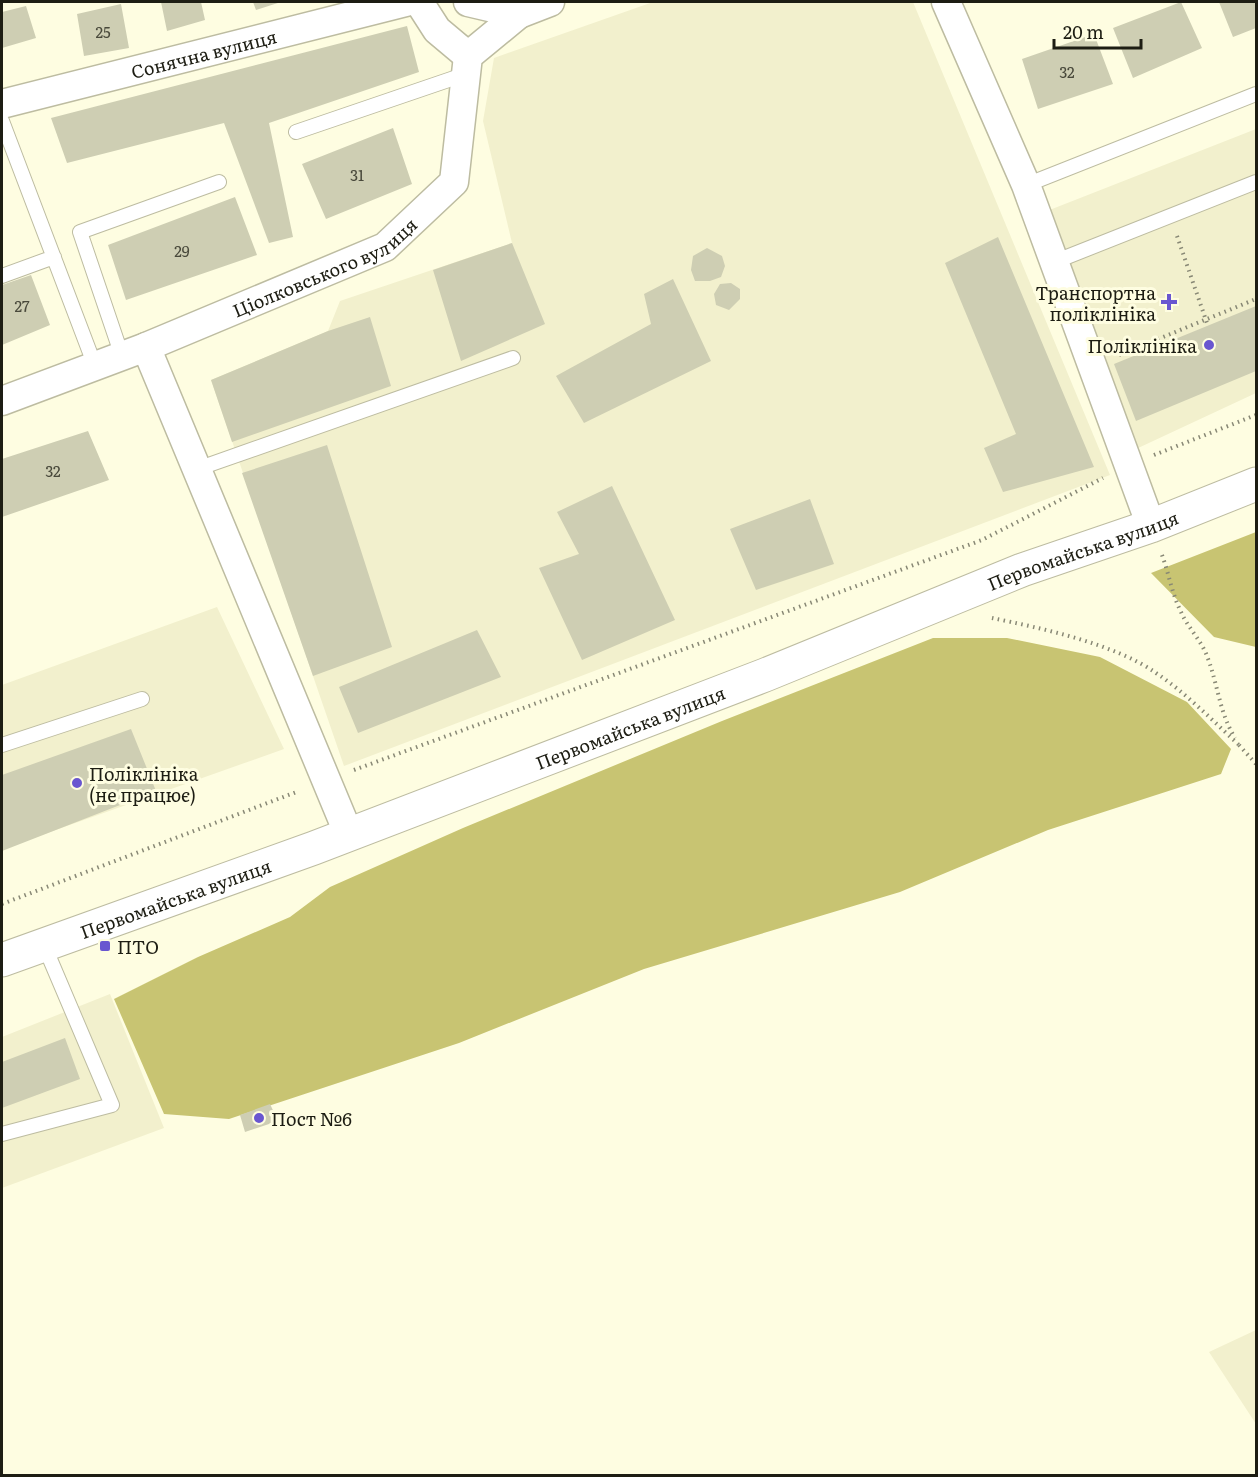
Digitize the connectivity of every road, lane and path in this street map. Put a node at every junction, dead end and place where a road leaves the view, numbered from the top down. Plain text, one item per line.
1 (406, 2) edge
2 (419, 2) edge
3 (468, 2) edge
4 (550, 2) edge
5 (946, 2) edge
6 (519, 14) junction
7 (467, 65) junction
8 (1257, 94) edge
9 (2, 104) edge
10 (2, 121) edge
11 (296, 132) dead end
12 (219, 182) dead end
13 (1257, 182) edge
14 (1026, 185) junction
15 (1170, 216) junction
16 (54, 257) junction
17 (1054, 262) junction
18 (2, 276) edge
19 (1257, 299) edge
20 (1205, 319) junction
21 (1208, 326) dead end
22 (134, 352) junction
23 (513, 358) dead end
24 (1108, 360) dead end
25 (95, 366) junction
26 (2, 401) edge
27 (197, 469) junction
28 (1257, 484) edge
29 (1151, 525) junction
30 (982, 540) dead end
31 (991, 617) dead end
32 (142, 699) dead end
33 (2, 745) edge
34 (1239, 745) junction
35 (1257, 764) edge
36 (327, 780) junction
37 (349, 835) junction
38 (2, 904) edge
39 (44, 945) junction
40 (2, 960) edge
41 (2, 1134) edge

1 - 9 street, Сонячна вулиця
2 - 7 street
3 - 6 street
4 - 6 street
5 - 14 street
6 - 7 street
7 - 11 lane
7 - 22 street, Ціолковського вулиця
8 - 14 lane
10 - 16 lane
12 - 22 lane
13 - 15 lane
14 - 17 street
15 - 17 lane
15 - 20 path
16 - 18 lane
16 - 25 lane
17 - 29 street
19 - 20 path
20 - 21 path
20 - 24 path
22 - 25 street, Ціолковського вулиця
22 - 27 street
23 - 27 lane
25 - 26 street, Ціолковського вулиця
27 - 36 street
28 - 29 street, Первомайська вулиця
29 - 34 path
29 - 37 street, Первомайська вулиця
30 - 36 path
31 - 34 path
32 - 33 lane
34 - 35 path
36 - 37 street
36 - 38 path
37 - 39 street, Первомайська вулиця
39 - 40 street, Первомайська вулиця
39 - 41 lane

